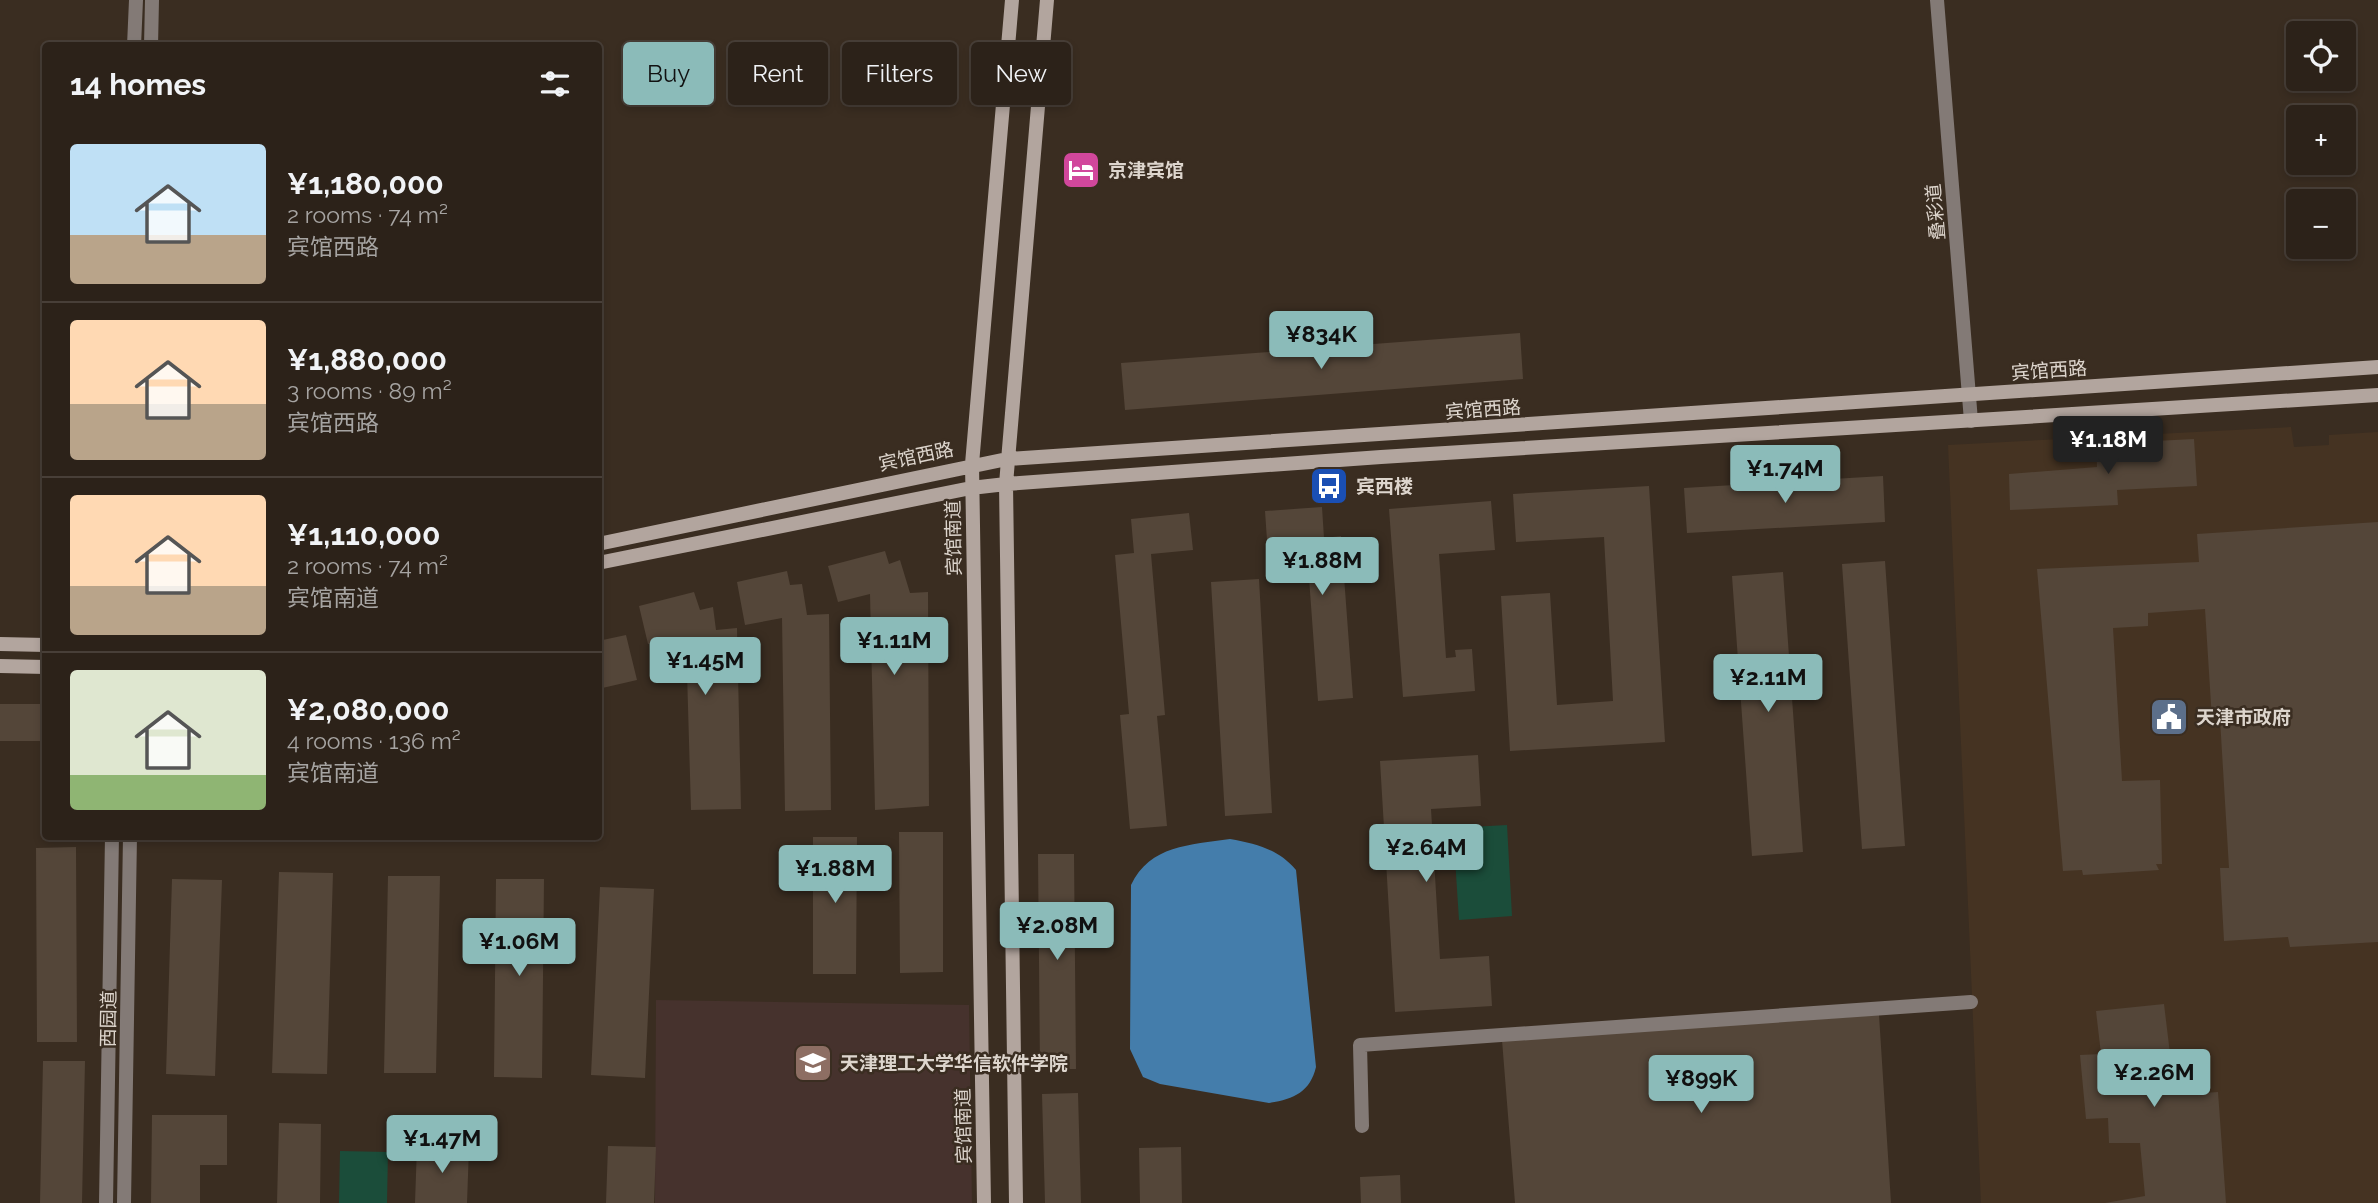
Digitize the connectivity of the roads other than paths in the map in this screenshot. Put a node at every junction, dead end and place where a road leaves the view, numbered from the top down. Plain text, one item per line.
1 (136, 0) edge
2 (152, 0) edge
3 (1012, 0) edge
4 (1047, 0) edge
5 (1937, 0) edge
6 (134, 42) edge
7 (151, 42) edge
8 (2378, 367) edge
9 (1969, 394) junction
10 (2378, 395) edge
11 (1971, 421) junction
12 (1007, 459) junction
13 (972, 464) junction
14 (1006, 484) junction
15 (971, 488) junction
16 (602, 543) edge
17 (602, 562) edge
18 (0, 644) edge
19 (42, 645) edge
20 (0, 666) edge
21 (42, 667) edge
22 (112, 840) edge
23 (130, 840) edge
24 (1971, 1002) dead end
25 (1362, 1126) dead end
26 (106, 1203) edge
27 (124, 1203) edge
28 (984, 1203) edge
29 (1016, 1203) edge

1 - 6 street
2 - 7 street
3 - 13 main road, 宾馆南道
4 - 12 main road
5 - 9 street, 叠彩道
8 - 9 main road, 宾馆西路
9 - 11 street, 叠彩道
9 - 12 main road, 宾馆西路
10 - 11 main road
11 - 14 main road
12 - 13 main road, 宾馆西路
12 - 14 main road
13 - 15 main road, 宾馆南道
13 - 16 main road, 宾馆西路
14 - 15 main road
14 - 29 main road
15 - 17 main road
15 - 28 main road, 宾馆南道
18 - 19 main road
20 - 21 main road
22 - 26 street, 西园道
23 - 27 street, 西园道
24 - 25 street

